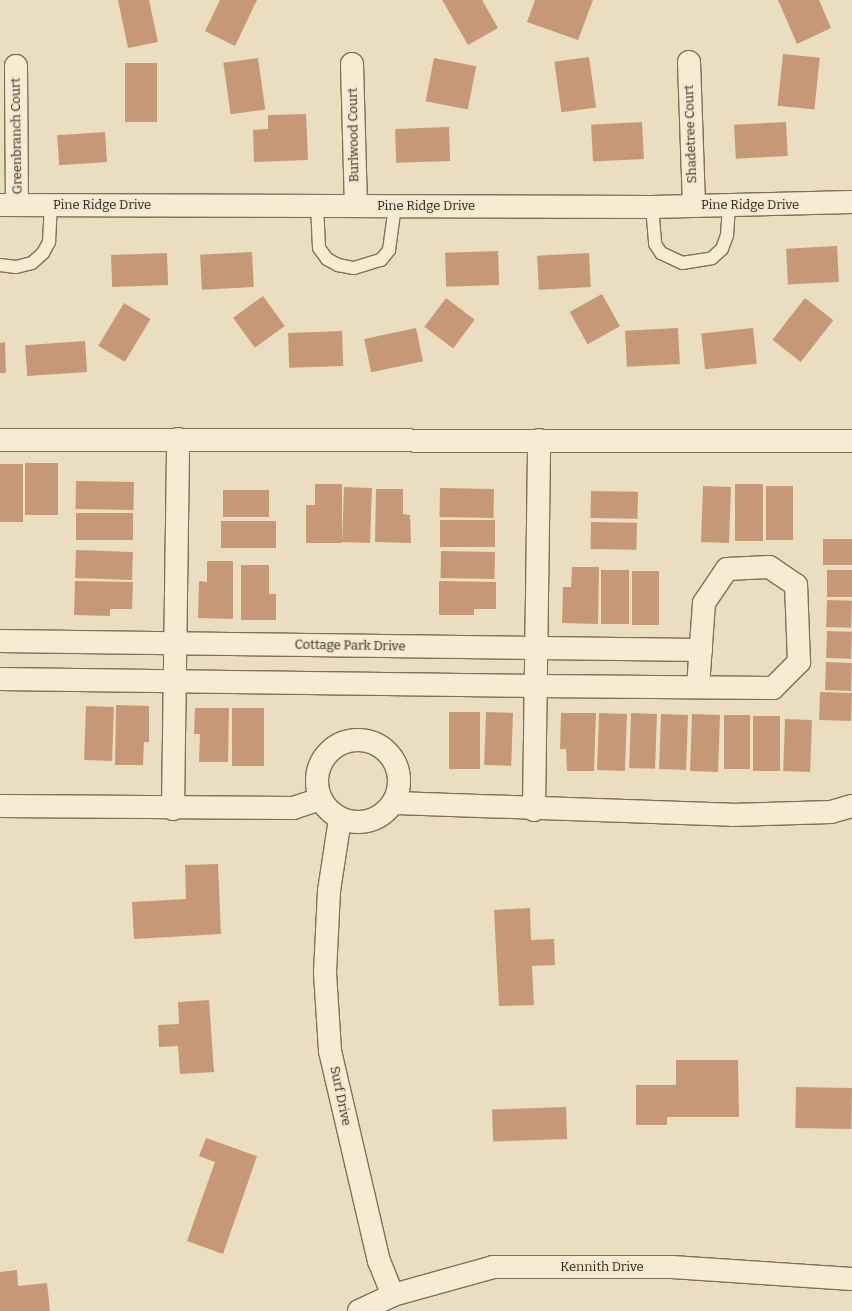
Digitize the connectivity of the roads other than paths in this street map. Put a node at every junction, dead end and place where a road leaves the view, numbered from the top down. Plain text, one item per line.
1 (689, 62) dead end
2 (352, 64) dead end
3 (16, 66) dead end
4 (852, 202) edge
5 (9, 205) edge
6 (51, 205) junction
7 (317, 205) junction
8 (356, 205) junction
9 (395, 206) junction
10 (694, 206) junction
11 (729, 206) junction
12 (652, 207) junction
13 (0, 264) edge
14 (178, 439) junction
15 (0, 440) edge
16 (539, 440) junction
17 (852, 441) edge
18 (0, 641) edge
19 (174, 644) junction
20 (538, 647) junction
21 (701, 650) junction
22 (0, 679) edge
23 (174, 682) junction
24 (537, 686) junction
25 (698, 687) junction
26 (320, 799) junction
27 (396, 803) junction
28 (0, 806) edge
29 (852, 806) edge
30 (173, 809) junction
31 (534, 810) junction
32 (340, 818) junction
33 (852, 1279) edge
34 (393, 1295) junction
35 (359, 1311) edge

1 - 10 street, Shadetree Court
2 - 8 street, Burlwood Court
3 - 5 street, Greenbranch Court
4 - 11 street, Pine Ridge Drive
5 - 6 street, Pine Ridge Drive
6 - 7 street, Pine Ridge Drive
6 - 13 lane
7 - 8 street, Pine Ridge Drive
7 - 9 lane
8 - 9 street, Pine Ridge Drive
9 - 12 street, Pine Ridge Drive
10 - 11 street, Pine Ridge Drive
10 - 12 street, Pine Ridge Drive
11 - 12 lane
14 - 15 street
14 - 16 street
14 - 19 street
16 - 17 street
16 - 20 street
18 - 19 street, Cottage Park Drive
19 - 20 street, Cottage Park Drive
19 - 23 street
20 - 21 street, Cottage Park Drive
20 - 24 street
21 - 25 street
21 - 25 street
22 - 23 street
23 - 24 street
23 - 30 street
24 - 25 street
24 - 31 street
26 - 27 street
26 - 30 street
26 - 32 street
27 - 31 street
27 - 32 street
28 - 30 street
29 - 31 street
32 - 34 street, Surf Drive
33 - 34 street, Kennith Drive
34 - 35 street, Kennith Drive

